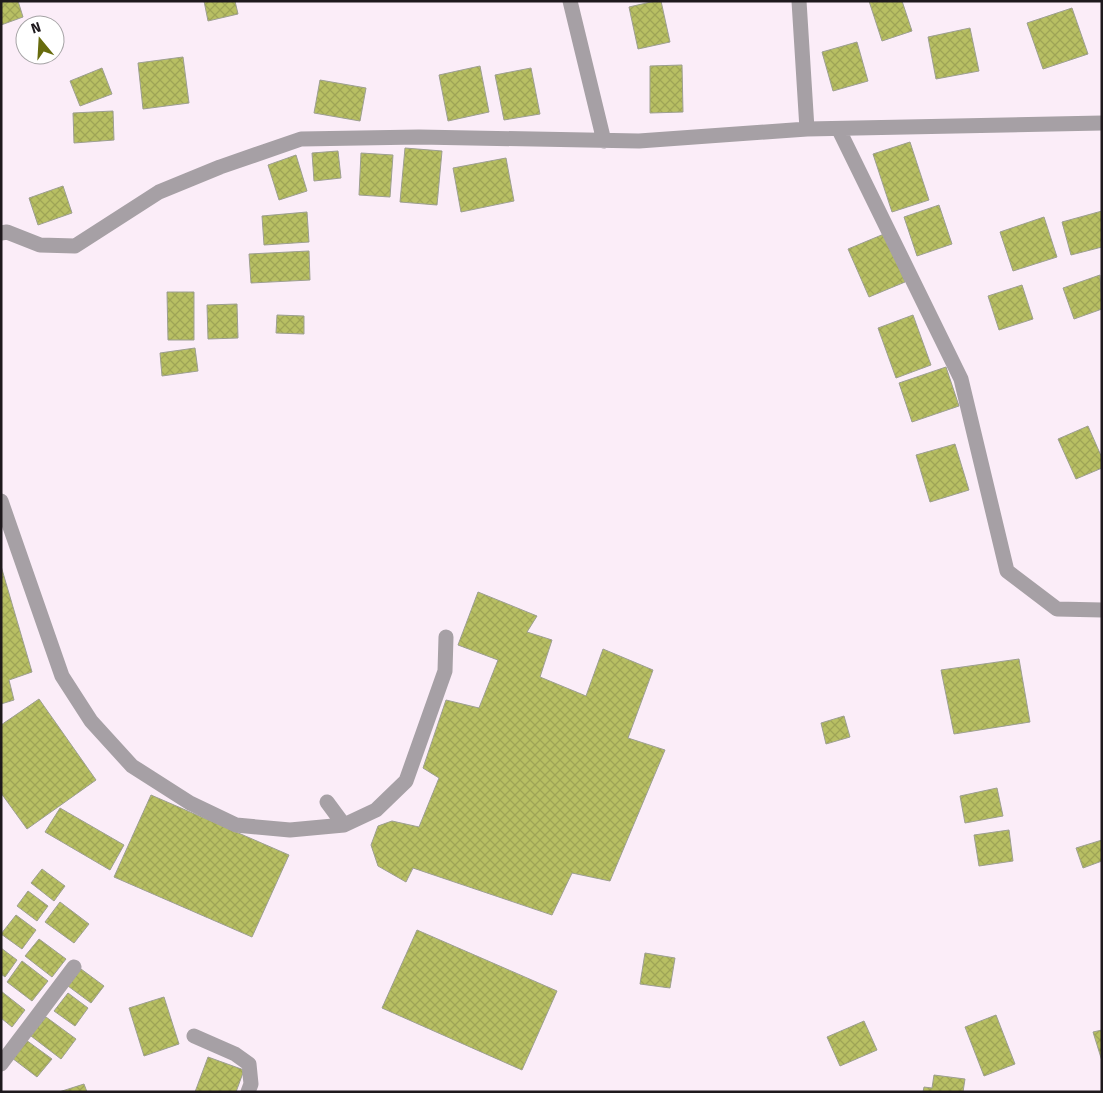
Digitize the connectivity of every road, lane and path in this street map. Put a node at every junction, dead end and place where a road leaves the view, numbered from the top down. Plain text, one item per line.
1 (570, 1) edge
2 (799, 1) edge
3 (1102, 123) edge
4 (806, 129) junction
5 (840, 130) junction
6 (604, 141) junction
7 (1, 233) edge
8 (1, 501) edge
9 (1102, 610) edge
10 (446, 637) dead end
11 (327, 802) dead end
12 (344, 825) junction
13 (74, 968) dead end
14 (194, 1036) dead end
15 (1, 1064) edge
16 (248, 1092) edge

1 - 6 street
2 - 4 street
3 - 5 street
4 - 5 street
4 - 6 street
5 - 9 street
6 - 7 street
8 - 12 street
10 - 12 street
11 - 12 street
13 - 15 street
14 - 16 street

